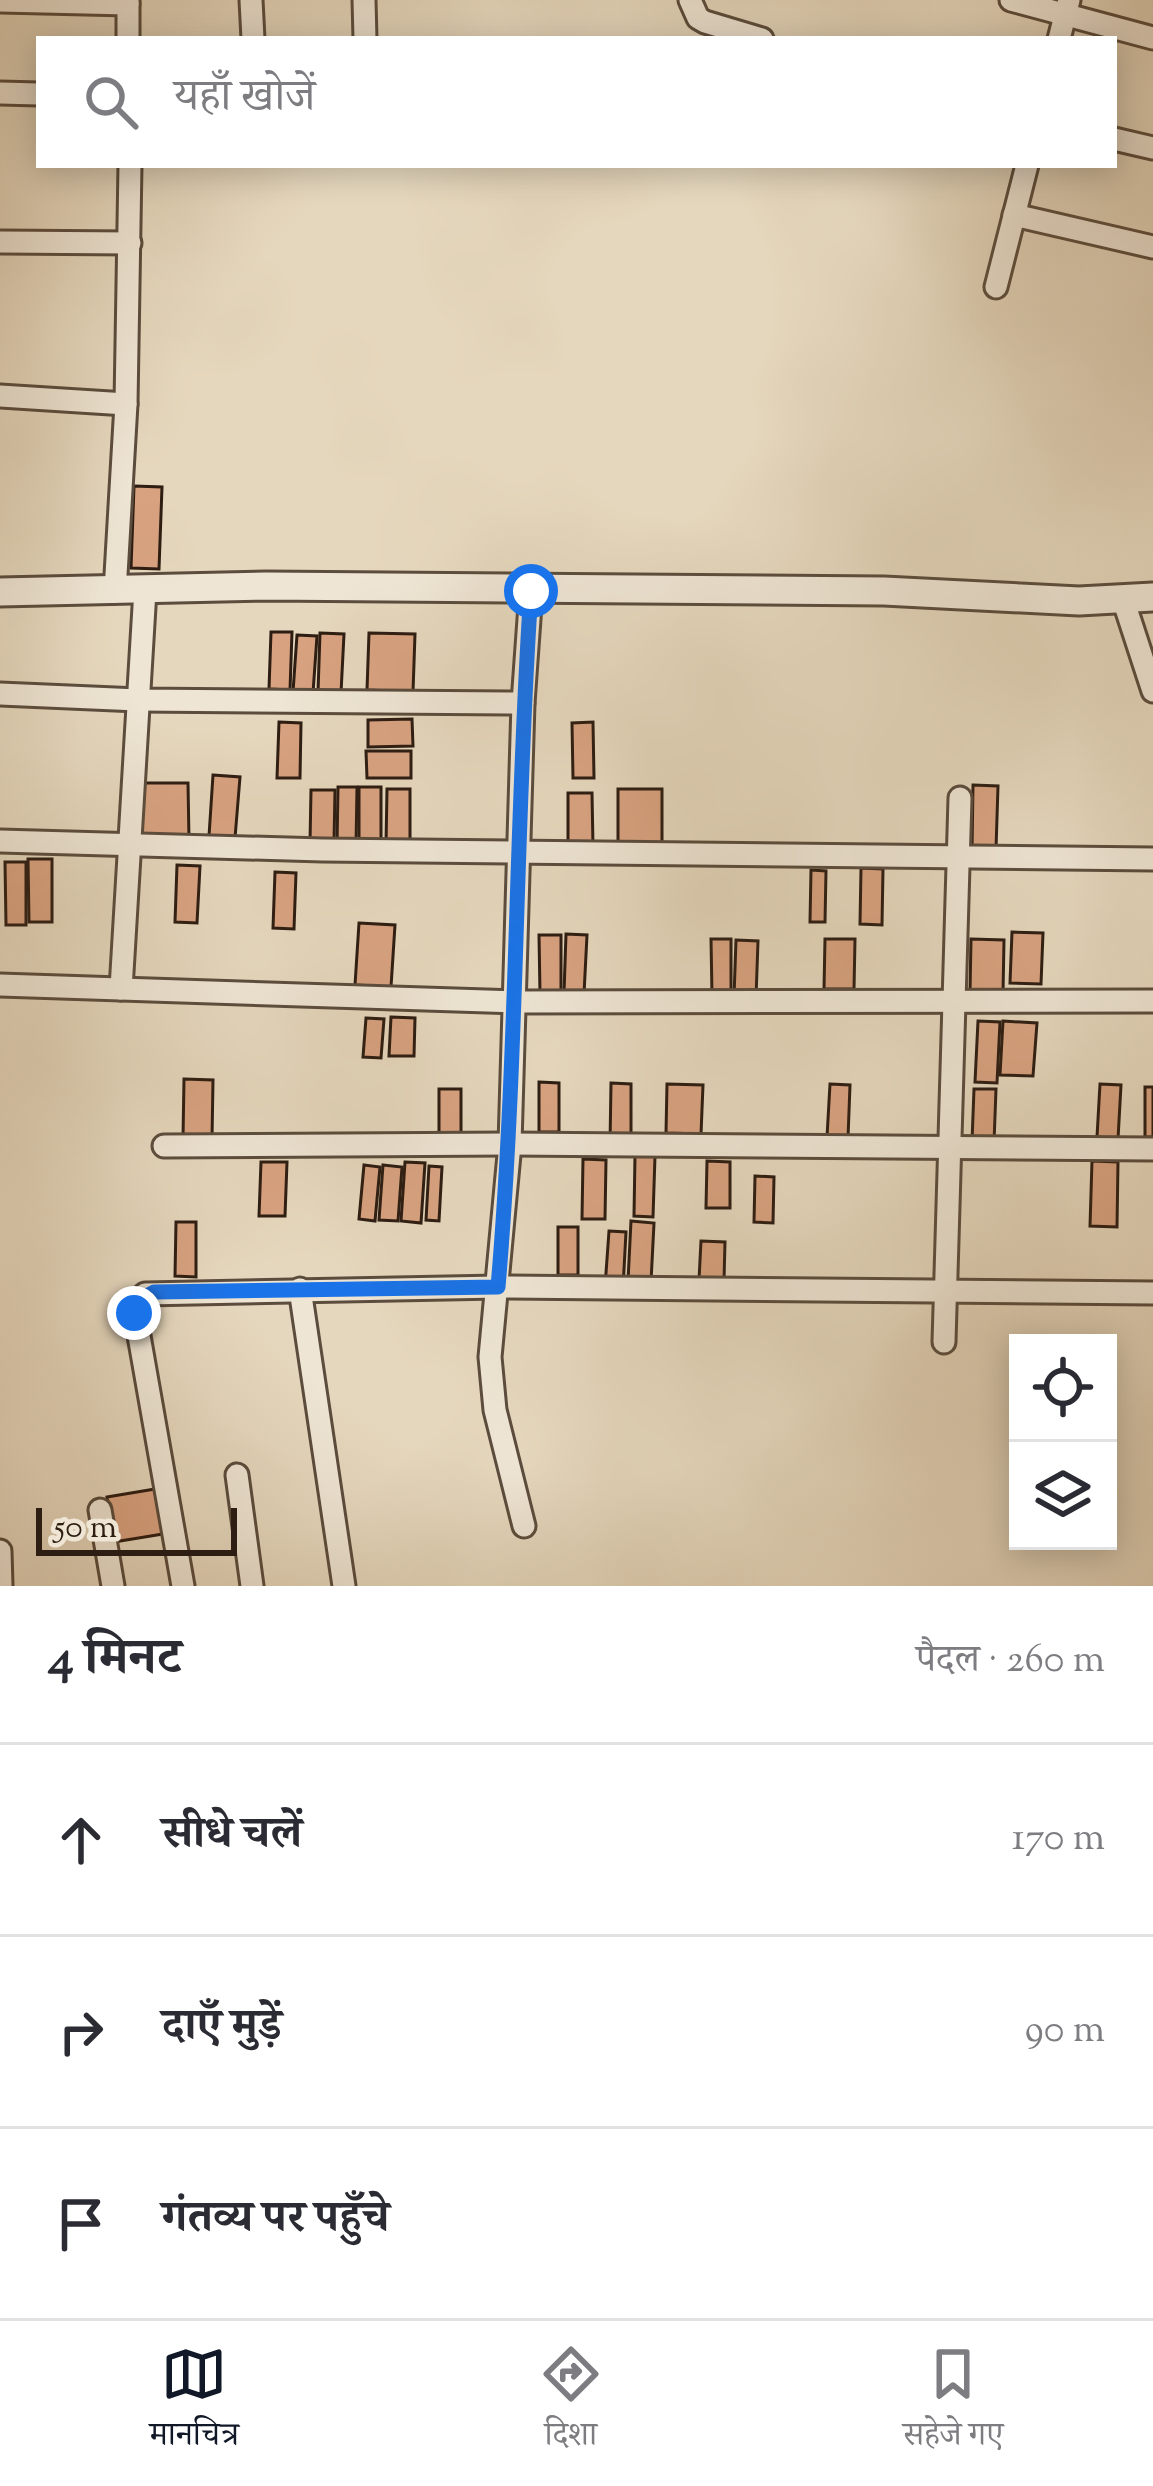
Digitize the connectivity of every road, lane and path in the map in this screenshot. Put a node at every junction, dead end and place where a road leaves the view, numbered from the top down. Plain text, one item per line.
1 (251, 0) edge
2 (364, 0) edge
3 (690, 0) edge
4 (1011, 0) edge
5 (0, 1) edge
6 (128, 2) edge
7 (1067, 8) edge
8 (128, 36) edge
9 (253, 36) edge
10 (365, 36) edge
11 (752, 36) edge
12 (1153, 38) edge
13 (0, 92) edge
14 (36, 94) edge
15 (1117, 140) edge
16 (1153, 148) edge
17 (130, 168) edge
18 (1026, 168) edge
19 (1014, 214) junction
20 (0, 242) edge
21 (130, 243) junction
22 (1153, 247) edge
23 (996, 287) dead end
24 (0, 396) edge
25 (126, 404) junction
26 (145, 590) junction
27 (531, 591) junction
28 (0, 592) edge
29 (115, 592) junction
30 (1153, 597) edge
31 (1123, 599) junction
32 (1153, 691) edge
33 (0, 694) edge
34 (138, 700) junction
35 (523, 703) junction
36 (960, 798) dead end
37 (0, 841) edge
38 (132, 847) junction
39 (520, 853) junction
40 (958, 857) junction
41 (1153, 859) edge
42 (0, 985) edge
43 (121, 989) junction
44 (1153, 1001) edge
45 (515, 1002) junction
46 (954, 1004) junction
47 (510, 1144) junction
48 (164, 1146) dead end
49 (949, 1149) junction
50 (1153, 1149) edge
51 (498, 1287) junction
52 (300, 1289) junction
53 (945, 1291) junction
54 (1153, 1293) edge
55 (944, 1342) dead end
56 (237, 1475) dead end
57 (100, 1510) dead end
58 (524, 1526) dead end
59 (0, 1552) edge
60 (2, 1586) edge
61 (113, 1586) edge
62 (183, 1586) edge
63 (252, 1586) edge
64 (344, 1586) edge

1 - 9 street
2 - 10 street
3 - 11 street
4 - 7 street
5 - 6 street
6 - 8 street
7 - 12 street
13 - 14 street
15 - 16 street
17 - 21 street
18 - 19 street
19 - 22 street
19 - 23 street
20 - 21 street
21 - 25 street
24 - 25 street
25 - 29 street
26 - 27 street
26 - 29 street
26 - 34 street
27 - 31 street
27 - 35 street
28 - 29 street
30 - 31 street
31 - 32 street
33 - 34 street
34 - 35 street
34 - 38 street
35 - 39 street
36 - 40 street
37 - 38 street
38 - 39 street
38 - 43 street
39 - 40 street
39 - 45 street
40 - 41 street
40 - 46 street
42 - 43 street
43 - 45 street
44 - 46 street
45 - 46 street
45 - 47 street
46 - 49 street
47 - 48 street
47 - 49 street
47 - 51 street
49 - 50 street
49 - 53 street
51 - 52 street
51 - 53 street
51 - 58 street
52 - 62 street
52 - 64 street
53 - 54 street
53 - 55 street
56 - 63 street
57 - 61 street
59 - 60 street

